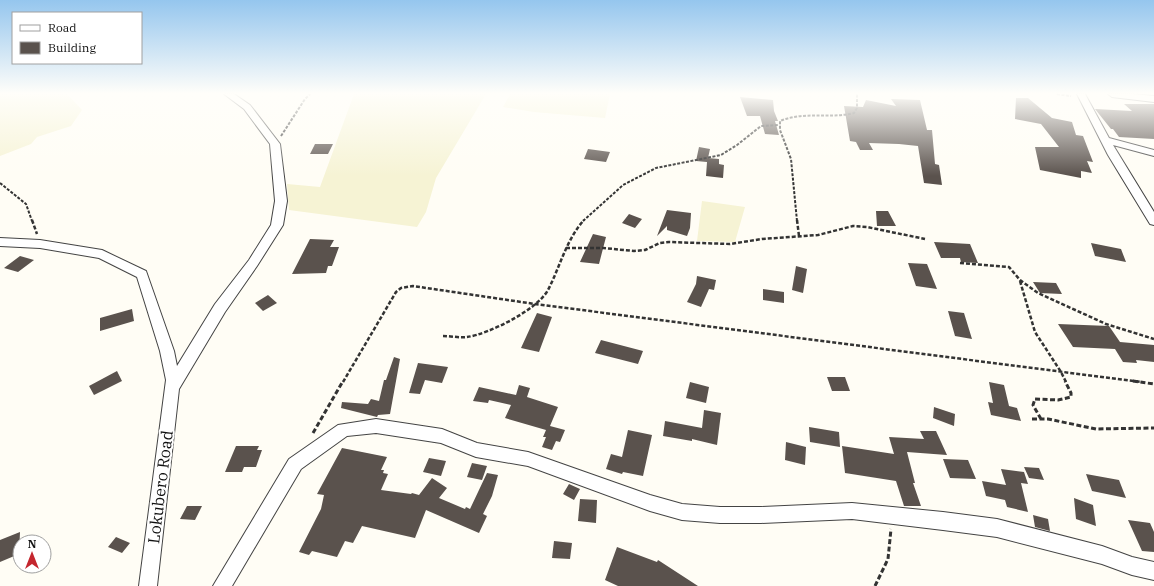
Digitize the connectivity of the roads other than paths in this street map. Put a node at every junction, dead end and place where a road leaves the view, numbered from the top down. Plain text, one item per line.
1 (258, 121) edge
2 (1095, 121) edge
3 (1105, 140) junction
4 (1154, 153) edge
5 (1154, 221) edge
6 (0, 242) edge
7 (172, 388) junction
8 (1154, 571) edge
9 (148, 586) edge
10 (222, 586) edge

1 - 7 street
2 - 3 street
3 - 4 street
3 - 5 street
6 - 7 street
7 - 9 street, Lokubero Road
8 - 10 street

